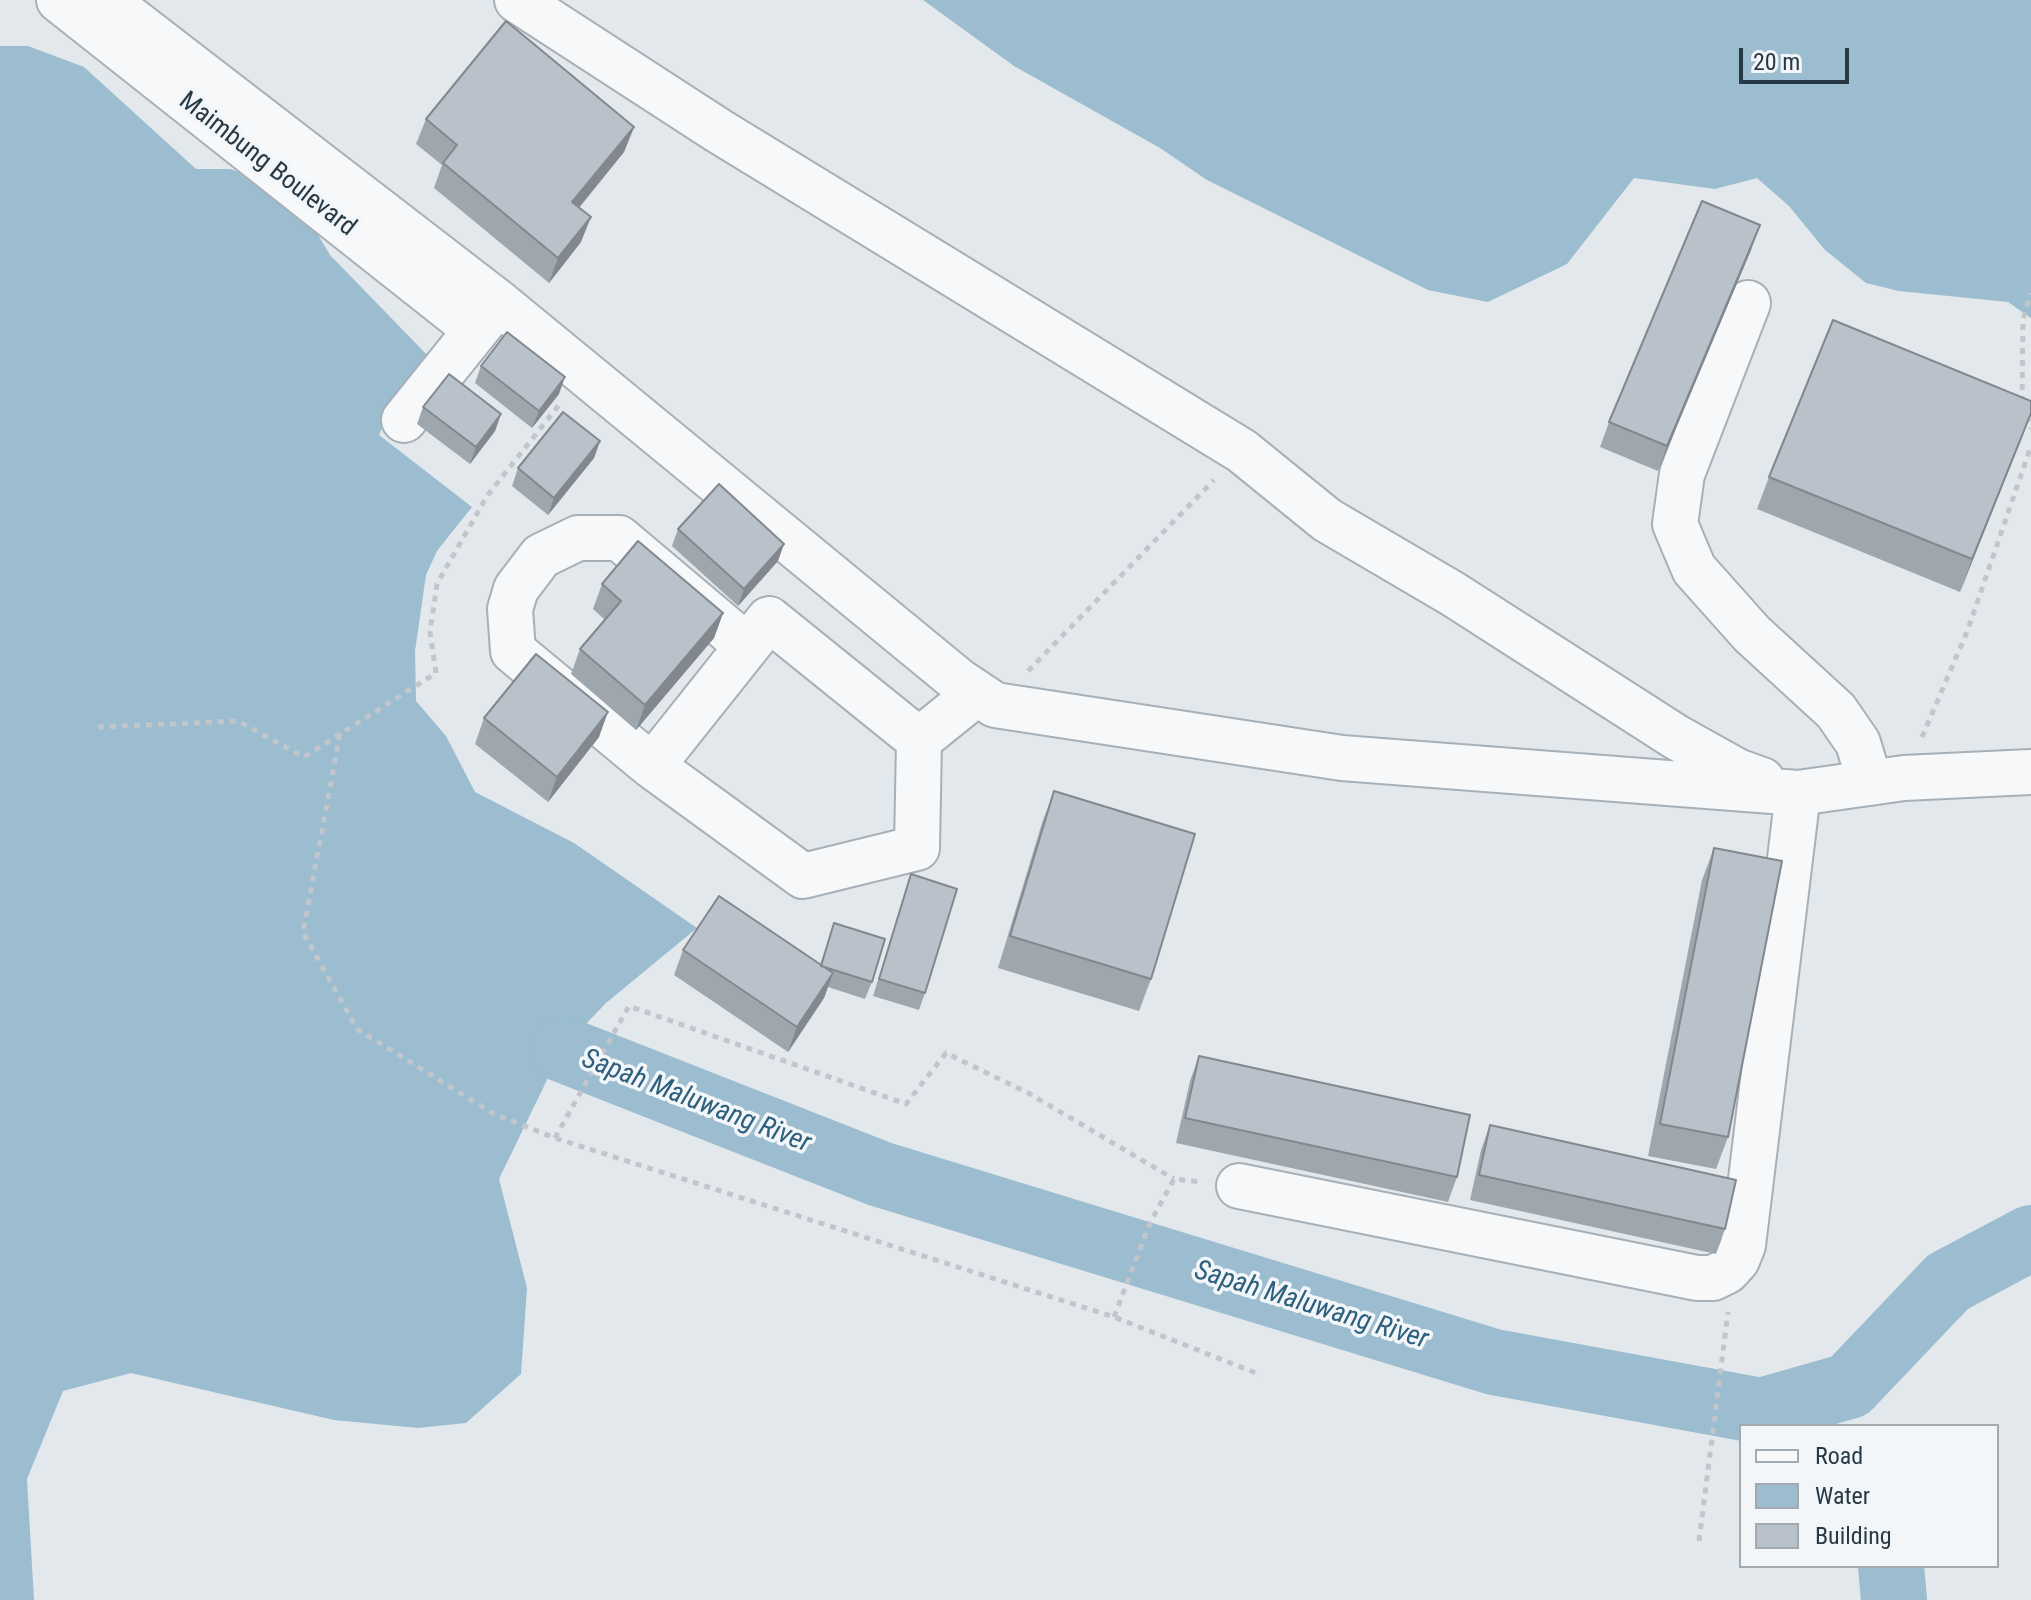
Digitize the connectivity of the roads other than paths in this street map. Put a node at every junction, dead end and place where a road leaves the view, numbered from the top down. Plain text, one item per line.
1 (59, 0) edge
2 (106, 0) edge
3 (517, 0) edge
4 (1748, 303) dead end
5 (487, 316) junction
6 (404, 420) dead end
7 (747, 646) junction
8 (986, 700) junction
9 (919, 740) junction
10 (652, 766) junction
11 (2031, 772) edge
12 (1887, 780) junction
13 (1798, 793) junction
14 (1239, 1186) road end

1 - 5 street, Maimbung Boulevard
2 - 5 street
3 - 13 street
4 - 12 street
5 - 6 street
5 - 8 street
7 - 9 street
7 - 10 street
7 - 10 street
8 - 9 street
8 - 13 street
9 - 10 street
11 - 12 street
12 - 13 street
13 - 14 street

